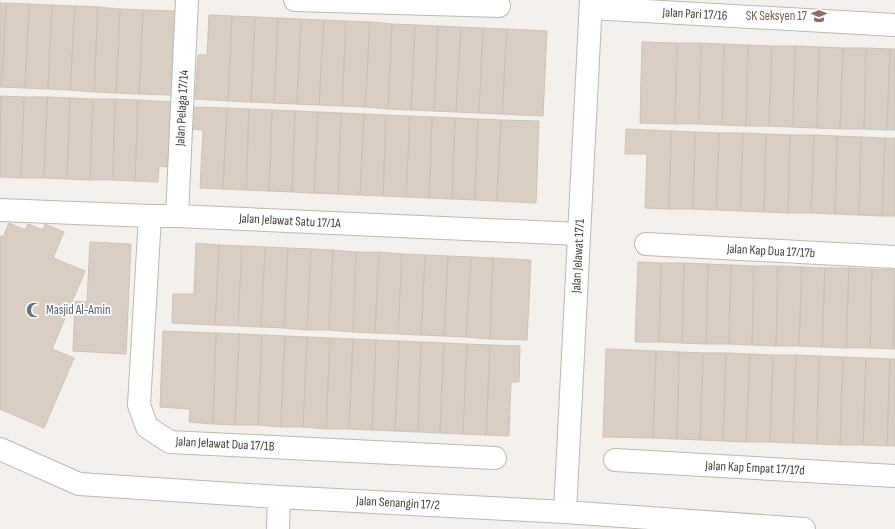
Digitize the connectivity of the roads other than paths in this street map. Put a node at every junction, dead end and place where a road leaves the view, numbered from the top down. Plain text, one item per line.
1 (187, 0) edge
2 (294, 0) edge
3 (591, 4) edge
4 (499, 6) dead end
5 (895, 25) edge
6 (0, 210) edge
7 (150, 216) junction
8 (177, 216) junction
9 (579, 234) junction
10 (646, 244) dead end
11 (895, 257) edge
12 (0, 449) edge
13 (495, 458) dead end
14 (615, 460) dead end
15 (895, 476) edge
16 (279, 497) junction
17 (566, 512) junction
18 (278, 529) edge
19 (804, 529) edge

1 - 8 street, Jalan Pelaga 17/14
2 - 4 street
3 - 5 street, Jalan Pari 17/16
3 - 9 street, Jalan Jelawat 17/1
6 - 7 street, Jalan Jelawat Satu 17/1A
7 - 8 street, Jalan Jelawat Satu 17/1A
7 - 13 street, Jalan Jelawat Dua 17/1B
8 - 9 street, Jalan Jelawat Satu 17/1A
9 - 17 street, Jalan Jelawat 17/1
10 - 11 street, Jalan Kap Dua 17/17b
12 - 16 street, Jalan Senangin 17/2
14 - 15 street, Jalan Kap Empat 17/17d
16 - 17 street, Jalan Senangin 17/2
16 - 18 street
17 - 19 street, Jalan Senangin 17/2

